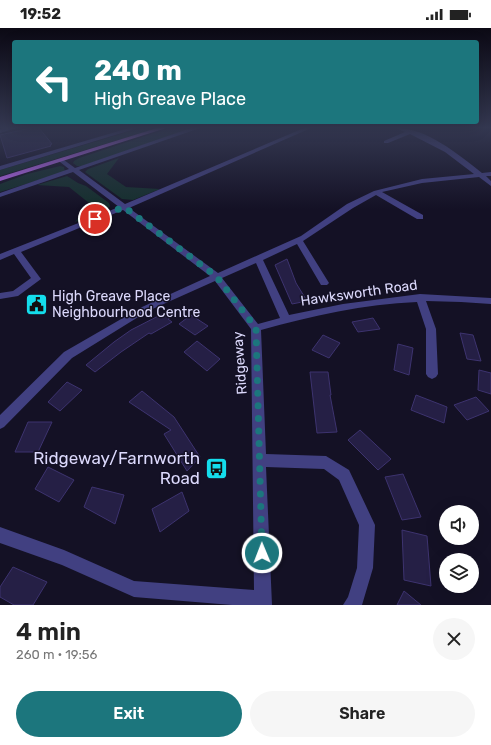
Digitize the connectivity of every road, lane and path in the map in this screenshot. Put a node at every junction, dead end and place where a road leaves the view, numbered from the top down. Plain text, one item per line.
1 (44, 155) edge
2 (80, 155) edge
3 (120, 155) edge
4 (249, 155) edge
5 (455, 155) edge
6 (62, 161) junction
7 (0, 168) edge
8 (74, 171) junction
9 (491, 174) edge
10 (480, 175) junction
11 (0, 179) edge
12 (491, 184) edge
13 (376, 192) junction
14 (0, 195) edge
15 (124, 207) junction
16 (420, 217) dead end
17 (299, 241) junction
18 (16, 251) junction
19 (0, 257) edge
20 (258, 259) junction
21 (216, 276) junction
22 (324, 283) dead end
23 (0, 296) edge
24 (420, 297) junction
25 (491, 301) edge
26 (286, 319) junction
27 (256, 328) junction
28 (432, 374) dead end
29 (0, 423) edge
30 (259, 460) junction
31 (0, 535) edge
32 (263, 602) edge
33 (352, 605) edge

1 - 7 street
2 - 6 main road
3 - 8 street
4 - 15 street
5 - 10 street
6 - 8 street, Ridgeway
6 - 11 main road
8 - 14 street
8 - 15 street, Ridgeway
9 - 10 street
10 - 12 street
10 - 13 street
13 - 16 street
13 - 17 street
15 - 18 street
15 - 21 street, Ridgeway
17 - 20 street
17 - 22 street
18 - 19 street
18 - 23 street
20 - 21 street
20 - 26 street
21 - 27 street, Ridgeway
21 - 29 street
24 - 25 street, Hawksworth Road
24 - 26 street, Hawksworth Road
24 - 28 street
26 - 27 street, Hawksworth Road
27 - 30 street, Ridgeway
30 - 32 street, Ridgeway
30 - 33 street
31 - 32 street

